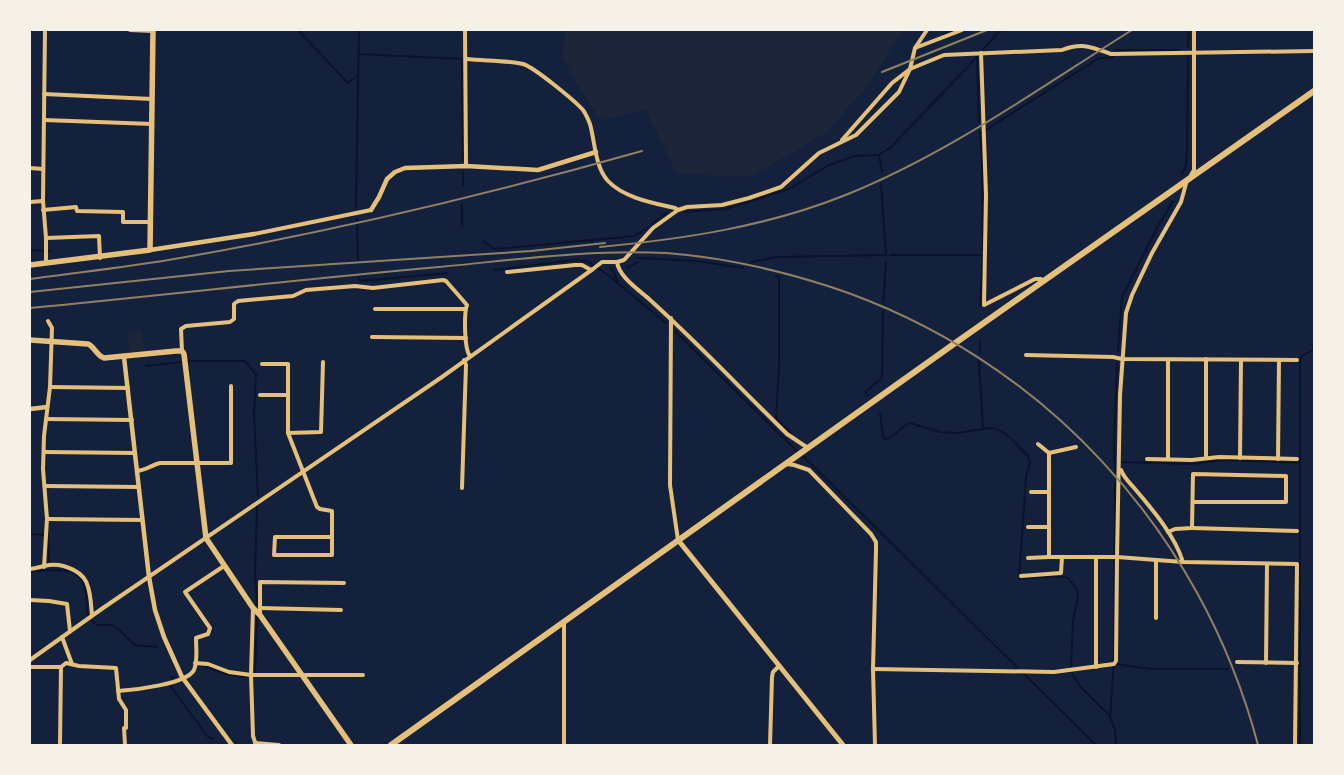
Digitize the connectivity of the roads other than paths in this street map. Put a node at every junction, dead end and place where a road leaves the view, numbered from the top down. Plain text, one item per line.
1 (45, 30) edge
2 (130, 30) edge
3 (153, 30) edge
4 (465, 30) edge
5 (927, 30) edge
6 (962, 30) edge
7 (1194, 30) edge
8 (915, 48) junction
9 (1314, 51) edge
10 (981, 53) junction
11 (1193, 54) junction
12 (466, 59) junction
13 (910, 69) junction
14 (1314, 91) edge
15 (44, 94) junction
16 (152, 99) junction
17 (44, 120) junction
18 (152, 124) junction
19 (839, 143) junction
20 (596, 152) junction
21 (466, 166) junction
22 (30, 168) edge
23 (43, 169) junction
24 (1187, 180) junction
25 (1168, 192) junction
26 (43, 201) junction
27 (30, 202) edge
28 (1181, 202) junction
29 (43, 210) junction
30 (371, 210) joint
31 (678, 210) junction
32 (150, 222) junction
33 (254, 234) joint
34 (46, 238) junction
35 (150, 250) junction
36 (100, 258) junction
37 (617, 262) junction
38 (46, 263) junction
39 (30, 265) edge
40 (592, 270) junction
41 (507, 272) dead end
42 (1043, 281) junction
43 (375, 309) dead end
44 (465, 309) junction
45 (670, 318) junction
46 (48, 321) dead end
47 (372, 337) dead end
48 (466, 338) junction
49 (30, 340) edge
50 (52, 341) junction
51 (182, 351) junction
52 (1026, 355) dead end
53 (470, 356) junction
54 (124, 357) junction
55 (1122, 359) junction
56 (1206, 359) junction
57 (464, 360) junction
58 (1168, 360) junction
59 (1240, 360) junction
60 (1279, 360) junction
61 (1297, 360) dead end
62 (324, 362) dead end
63 (262, 364) dead end
64 (231, 386) dead end
65 (50, 388) junction
66 (128, 388) junction
67 (260, 395) dead end
68 (288, 395) junction
69 (47, 407) junction
70 (30, 409) edge
71 (46, 419) junction
72 (132, 420) junction
73 (288, 435) junction
74 (1038, 444) dead end
75 (1076, 447) dead end
76 (807, 449) junction
77 (44, 452) junction
78 (135, 453) junction
79 (1048, 453) junction
80 (1206, 458) junction
81 (1240, 458) junction
82 (1147, 459) dead end
83 (1168, 459) junction
84 (1278, 459) junction
85 (1297, 459) dead end
86 (197, 462) junction
87 (785, 464) junction
88 (1120, 468) junction
89 (137, 471) junction
90 (303, 472) junction
91 (45, 486) junction
92 (139, 487) junction
93 (462, 488) dead end
94 (1031, 492) dead end
95 (1049, 492) junction
96 (1193, 502) junction
97 (47, 520) junction
98 (142, 520) junction
99 (1028, 527) dead end
100 (1049, 527) junction
101 (1192, 528) junction
102 (1297, 531) dead end
103 (1168, 532) junction
104 (332, 537) junction
105 (206, 538) junction
106 (678, 540) junction
107 (1049, 557) junction
108 (1096, 557) junction
109 (1115, 557) junction
110 (1028, 558) dead end
111 (1062, 558) junction
112 (1156, 561) junction
113 (1183, 562) junction
114 (1267, 564) junction
115 (224, 566) junction
116 (44, 568) junction
117 (30, 569) edge
118 (1021, 576) dead end
119 (149, 577) junction
120 (344, 583) dead end
121 (30, 600) edge
122 (257, 608) junction
123 (341, 610) dead end
124 (92, 615) junction
125 (1156, 618) dead end
126 (564, 622) junction
127 (70, 631) junction
128 (62, 637) junction
129 (30, 660) edge
130 (1237, 662) dead end
131 (195, 663) junction
132 (1266, 663) junction
133 (1297, 663) junction
134 (72, 664) junction
135 (779, 666) junction
136 (30, 667) edge
137 (61, 667) junction
138 (1096, 667) junction
139 (872, 669) junction
140 (302, 674) junction
141 (252, 675) junction
142 (363, 675) dead end
143 (182, 677) junction
144 (118, 692) junction
145 (60, 743) dead end
146 (256, 744) edge
147 (125, 745) edge
148 (232, 745) edge
149 (279, 745) edge
150 (351, 745) edge
151 (391, 745) edge
152 (564, 745) edge
153 (770, 745) edge
154 (843, 745) edge
155 (875, 745) edge
156 (1295, 745) edge

1 - 15 street
2 - 3 street
3 - 16 main road
4 - 12 street
5 - 8 street
6 - 8 street
7 - 11 street
8 - 13 street
9 - 11 street
10 - 11 street
10 - 13 street
10 - 42 street
11 - 24 street
12 - 20 street
12 - 21 street
13 - 19 street
13 - 19 street
14 - 24 highway
15 - 16 street
15 - 17 street
16 - 18 main road
17 - 18 street
17 - 23 street
18 - 32 main road
19 - 31 street
20 - 21 street
20 - 31 street
21 - 30 street
22 - 23 street
23 - 26 street
24 - 25 highway
24 - 28 street
25 - 28 street
25 - 42 highway
26 - 27 street
26 - 29 street
28 - 55 street
29 - 32 street
29 - 34 street
30 - 33 street
31 - 37 street
32 - 35 main road
33 - 35 street
34 - 36 street
34 - 38 street
35 - 36 main road
36 - 38 main road
37 - 40 street
37 - 45 street
38 - 39 main road
40 - 41 street
40 - 53 street
42 - 76 highway
43 - 44 street
44 - 48 street
44 - 51 street
45 - 76 street
45 - 106 street
46 - 50 street
47 - 48 street
48 - 53 street
49 - 50 main road
50 - 54 main road
50 - 65 street
51 - 54 main road
51 - 86 main road
52 - 55 street
53 - 57 street
54 - 66 street
55 - 58 street
55 - 88 street
56 - 58 street
56 - 59 street
56 - 80 street
57 - 90 street
57 - 93 street
58 - 83 street
59 - 60 street
59 - 81 street
60 - 61 street
60 - 84 street
62 - 73 street
63 - 68 street
64 - 86 street
65 - 66 street
65 - 69 street
66 - 72 street
67 - 68 street
68 - 73 street
69 - 70 street
69 - 71 street
71 - 72 street
71 - 77 street
72 - 78 street
73 - 90 street
74 - 79 street
75 - 79 street
76 - 87 highway
77 - 78 street
77 - 91 street
78 - 89 street
79 - 95 street
80 - 81 street
80 - 83 street
81 - 84 street
82 - 83 street
84 - 85 street
86 - 89 street
86 - 105 main road
87 - 106 highway
87 - 139 street
88 - 103 street
88 - 109 street
89 - 92 street
90 - 104 street
90 - 105 street
91 - 92 street
91 - 97 street
92 - 98 street
94 - 95 street
95 - 100 street
96 - 96 street
96 - 101 street
97 - 98 street
97 - 116 street
98 - 119 street
99 - 100 street
100 - 107 street
101 - 102 street
101 - 103 street
103 - 113 street
104 - 104 street
105 - 115 main road
105 - 119 street
106 - 126 highway
106 - 135 main road
107 - 110 street
107 - 111 street
108 - 109 street
108 - 111 street
108 - 138 street
109 - 112 street
109 - 138 street
111 - 118 street
112 - 113 street
112 - 125 street
113 - 114 street
114 - 132 street
114 - 133 street
115 - 122 main road
115 - 131 street
116 - 117 street
116 - 124 street
119 - 124 street
119 - 143 street
120 - 122 street
121 - 127 street
122 - 123 street
122 - 140 main road
122 - 141 street
124 - 127 street
126 - 151 highway
126 - 152 street
127 - 128 street
128 - 129 street
128 - 134 street
130 - 132 street
131 - 141 street
131 - 143 street
132 - 133 street
133 - 156 street
134 - 137 street
134 - 144 street
135 - 153 street
135 - 154 main road
136 - 137 street
137 - 145 street
138 - 139 street
139 - 155 street
140 - 141 street
140 - 142 street
140 - 150 main road
141 - 146 street
143 - 144 street
143 - 148 street
144 - 147 street
146 - 149 street

